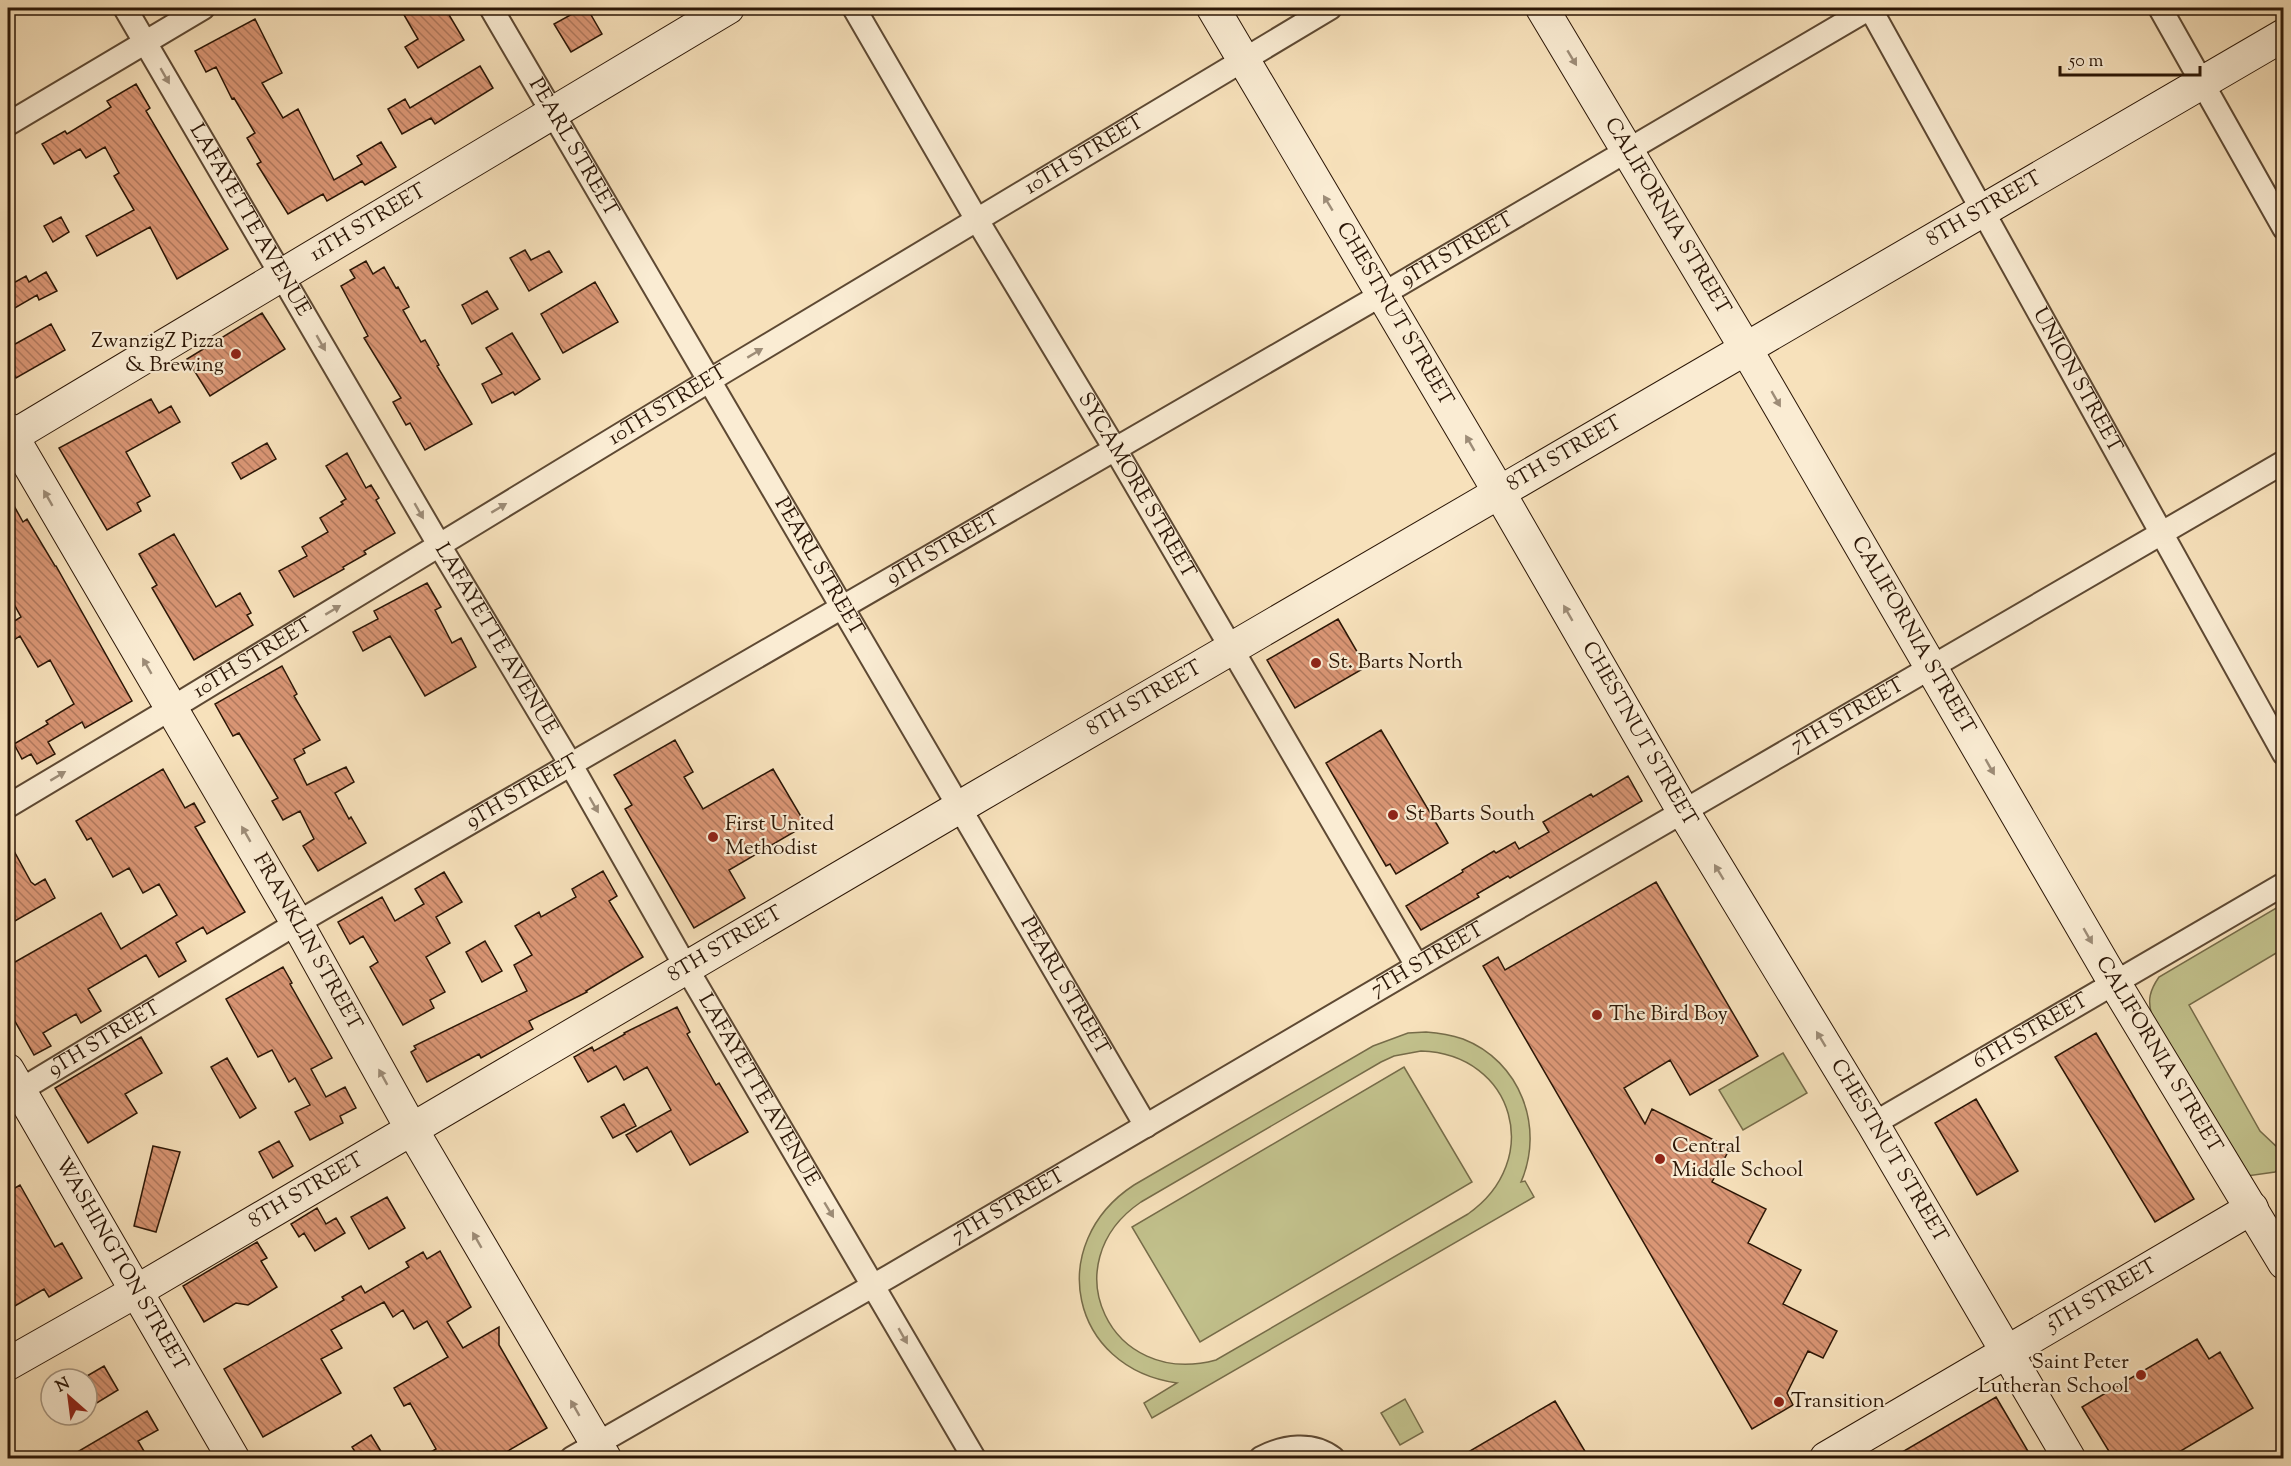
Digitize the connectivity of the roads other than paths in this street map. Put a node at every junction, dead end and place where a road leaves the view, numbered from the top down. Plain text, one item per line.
1 (125, 8) edge
2 (203, 8) edge
3 (491, 8) edge
4 (728, 8) edge
5 (855, 8) edge
6 (1213, 8) edge
7 (1330, 8) edge
8 (1542, 8) edge
9 (1870, 8) edge
10 (2160, 8) edge
11 (2283, 35) edge
12 (145, 42) junction
13 (1243, 60) junction
14 (2202, 82) junction
15 (552, 112) junction
16 (8, 124) edge
17 (1628, 151) junction
18 (1981, 211) junction
19 (977, 220) junction
20 (2283, 228) edge
21 (281, 274) junction
22 (1383, 294) junction
23 (1746, 349) junction
24 (708, 381) junction
25 (9, 434) edge
26 (1115, 449) junction
27 (2283, 462) edge
28 (1499, 494) junction
29 (2161, 533) junction
30 (439, 545) junction
31 (842, 607) junction
32 (1232, 650) junction
33 (1933, 667) junction
34 (172, 708) junction
35 (2283, 754) edge
36 (571, 765) junction
37 (8, 806) edge
38 (959, 808) junction
39 (1683, 811) junction
40 (2283, 884) edge
41 (297, 924) junction
42 (1417, 966) junction
43 (687, 969) junction
44 (2114, 982) junction
45 (13, 1080) edge
46 (1873, 1124) junction
47 (1146, 1126) junction
48 (411, 1128) junction
49 (2252, 1208) junction
50 (2283, 1263) edge
51 (874, 1285) junction
52 (135, 1292) junction
53 (2007, 1353) junction
54 (8, 1364) edge
55 (591, 1454) edge
56 (1328, 1455) edge
57 (233, 1458) edge
58 (974, 1458) edge
59 (1261, 1458) edge
60 (1826, 1458) edge
61 (2069, 1458) edge

1 - 12 street, LAFAYETTE AVENUE
2 - 12 street
3 - 15 street, PEARL STREET
4 - 15 street, 11TH STREET
5 - 19 street, SYCAMORE STREET
6 - 13 street, CHESTNUT STREET
7 - 13 street, 10TH STREET
8 -> 17 street, CALIFORNIA STREET
9 - 17 street, 9TH STREET
9 - 18 street, UNION STREET
10 - 14 street
11 - 14 street, 8TH STREET
12 - 16 street
12 -> 21 street, LAFAYETTE AVENUE
13 - 19 street, 10TH STREET
22 -> 13 street, CHESTNUT STREET
14 - 18 street, 8TH STREET
14 - 20 street
15 - 21 street, 11TH STREET
15 - 24 street, PEARL STREET
17 - 22 street, 9TH STREET
17 - 23 street, CALIFORNIA STREET
18 - 23 street, 8TH STREET
18 - 29 street, UNION STREET
24 -> 19 street, 10TH STREET
19 - 26 street, SYCAMORE STREET
21 - 25 street, 11TH STREET
21 -> 30 street, LAFAYETTE AVENUE
22 - 26 street, 9TH STREET
28 -> 22 street, CHESTNUT STREET
23 - 28 street, 8TH STREET
23 -> 33 street, CALIFORNIA STREET
30 -> 24 street, 10TH STREET
24 - 31 street, PEARL STREET
34 -> 25 street, FRANKLIN STREET
26 - 31 street, 9TH STREET
26 - 32 street, SYCAMORE STREET
27 - 29 street, 7TH STREET
28 - 32 street, 8TH STREET
39 -> 28 street, CHESTNUT STREET
29 - 33 street, 7TH STREET
29 - 35 street, UNION STREET
34 -> 30 street, 10TH STREET
30 - 36 street, LAFAYETTE AVENUE
31 - 36 street, 9TH STREET
31 - 38 street, PEARL STREET
32 - 38 street, 8TH STREET
32 - 42 street, SYCAMORE STREET
33 - 39 street, 7TH STREET
33 -> 44 street, CALIFORNIA STREET
37 -> 34 street, 10TH STREET
41 -> 34 street, FRANKLIN STREET
36 - 41 street, 9TH STREET
36 -> 43 street, LAFAYETTE AVENUE
38 - 43 street, 8TH STREET
38 - 47 street, PEARL STREET
39 - 42 street, 7TH STREET
46 -> 39 street, CHESTNUT STREET
40 - 44 street, 6TH STREET
41 - 45 street, 9TH STREET
48 -> 41 street, FRANKLIN STREET
42 - 47 street, 7TH STREET
43 - 48 street, 8TH STREET
43 -> 51 street, LAFAYETTE AVENUE
44 - 46 street, 6TH STREET
44 - 49 street, CALIFORNIA STREET
45 - 52 street, WASHINGTON STREET
46 - 53 street, CHESTNUT STREET
47 - 51 street, 7TH STREET
48 - 52 street, 8TH STREET
55 -> 48 street, FRANKLIN STREET
49 - 50 street, CALIFORNIA STREET
49 - 53 street, 5TH STREET
51 - 55 street, 7TH STREET
51 -> 58 street, LAFAYETTE AVENUE
52 - 54 street, 8TH STREET
52 - 57 street, WASHINGTON STREET
53 - 60 street, 5TH STREET
53 - 61 street, CHESTNUT STREET
56 - 59 street

